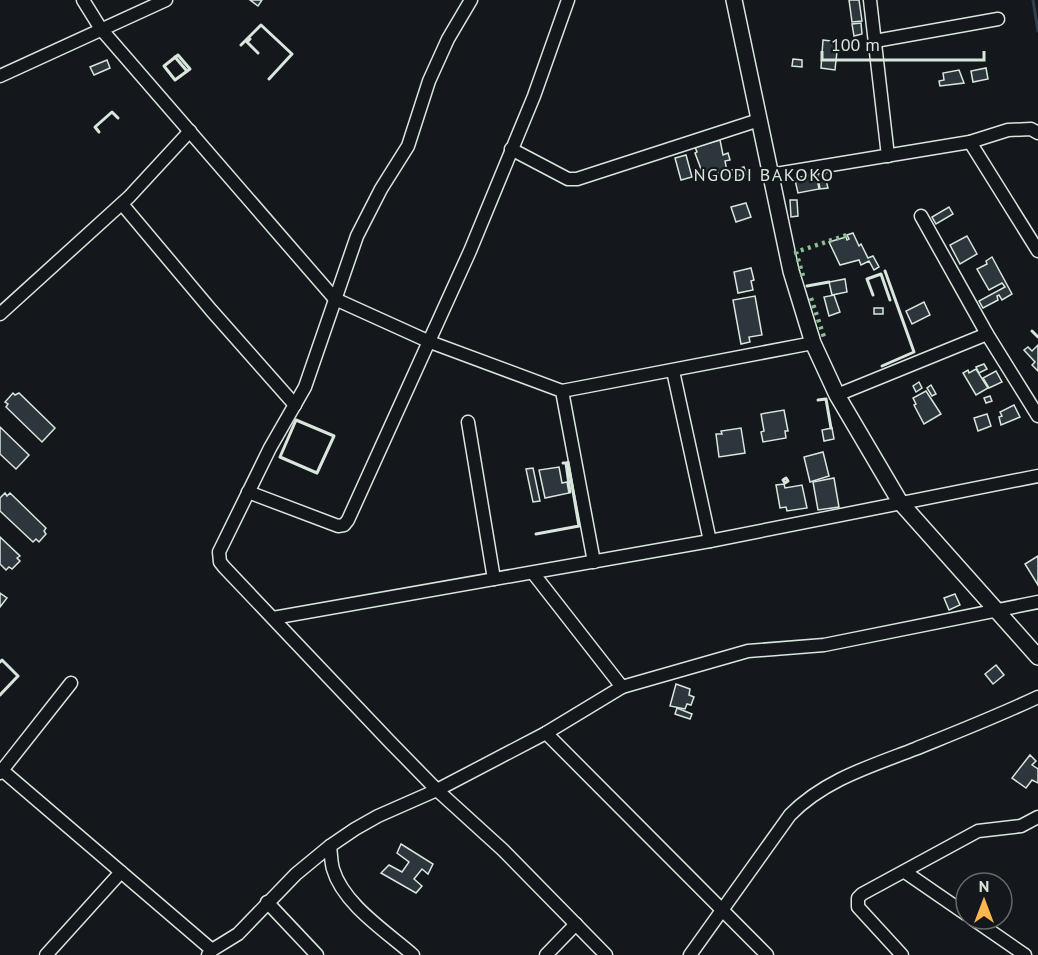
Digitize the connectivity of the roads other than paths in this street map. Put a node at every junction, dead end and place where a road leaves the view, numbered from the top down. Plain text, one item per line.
1 (83, 0) edge
2 (166, 0) edge
3 (471, 0) edge
4 (568, 0) edge
5 (734, 0) edge
6 (870, 0) edge
7 (998, 19) dead end
8 (101, 29) junction
9 (875, 41) junction
10 (0, 76) edge
11 (759, 120) junction
12 (190, 131) junction
13 (1038, 133) edge
14 (970, 142) junction
15 (511, 149) junction
16 (888, 156) junction
17 (770, 175) junction
18 (122, 204) junction
19 (921, 216) dead end
20 (1038, 251) edge
21 (335, 299) junction
22 (0, 314) edge
23 (987, 334) junction
24 (430, 342) junction
25 (813, 344) junction
26 (673, 371) junction
27 (562, 391) junction
28 (837, 395) junction
29 (295, 405) junction
30 (1038, 416) edge
31 (468, 422) dead end
32 (1038, 476) edge
33 (248, 492) junction
34 (900, 502) junction
35 (710, 542) junction
36 (594, 562) junction
37 (533, 573) junction
38 (494, 579) junction
39 (1038, 602) edge
40 (995, 611) junction
41 (273, 618) junction
42 (1038, 657) edge
43 (71, 683) dead end
44 (622, 687) junction
45 (1038, 697) edge
46 (546, 732) junction
47 (2, 772) edge
48 (437, 790) junction
49 (1038, 817) edge
50 (330, 846) junction
51 (121, 872) junction
52 (905, 872) junction
53 (267, 902) junction
54 (954, 906) edge
55 (723, 909) junction
56 (576, 924) junction
57 (990, 931) edge
58 (210, 953) edge
59 (46, 955) edge
60 (317, 955) edge
61 (413, 955) edge
62 (546, 955) edge
63 (606, 955) edge
64 (690, 955) edge
65 (767, 955) edge
66 (902, 955) edge
67 (1025, 955) edge

1 - 8 street
2 - 8 street
3 - 21 street
4 - 15 street
5 - 11 main road
6 - 9 street
7 - 9 street
8 - 10 street
8 - 12 street
9 - 16 street
11 - 15 street
11 - 17 main road
12 - 18 street
12 - 21 street
13 - 14 street
14 - 16 street
14 - 20 street
15 - 24 street
16 - 17 street
17 - 25 main road
18 - 22 street
18 - 29 street
19 - 23 street
21 - 24 street
21 - 29 street
23 - 28 street
23 - 30 street
24 - 27 street
24 - 33 street
25 - 26 street
25 - 28 main road
26 - 27 street
26 - 35 street
27 - 36 street
28 - 34 main road
29 - 33 street
31 - 38 street
32 - 34 street
33 - 41 street
34 - 35 street
34 - 40 main road
35 - 36 street
36 - 37 street
37 - 38 street
37 - 44 street
38 - 41 street
39 - 40 street
40 - 42 main road
40 - 44 street
41 - 48 street
43 - 47 street
44 - 46 street
45 - 55 street
46 - 48 street
46 - 55 street
47 - 51 street
48 - 50 street
48 - 56 street
49 - 52 street
50 - 53 street
50 - 61 street
51 - 58 street
51 - 59 street
52 - 54 street
52 - 66 street
53 - 58 street
53 - 60 street
55 - 64 street
55 - 65 street
56 - 62 street
56 - 63 street
57 - 67 street

